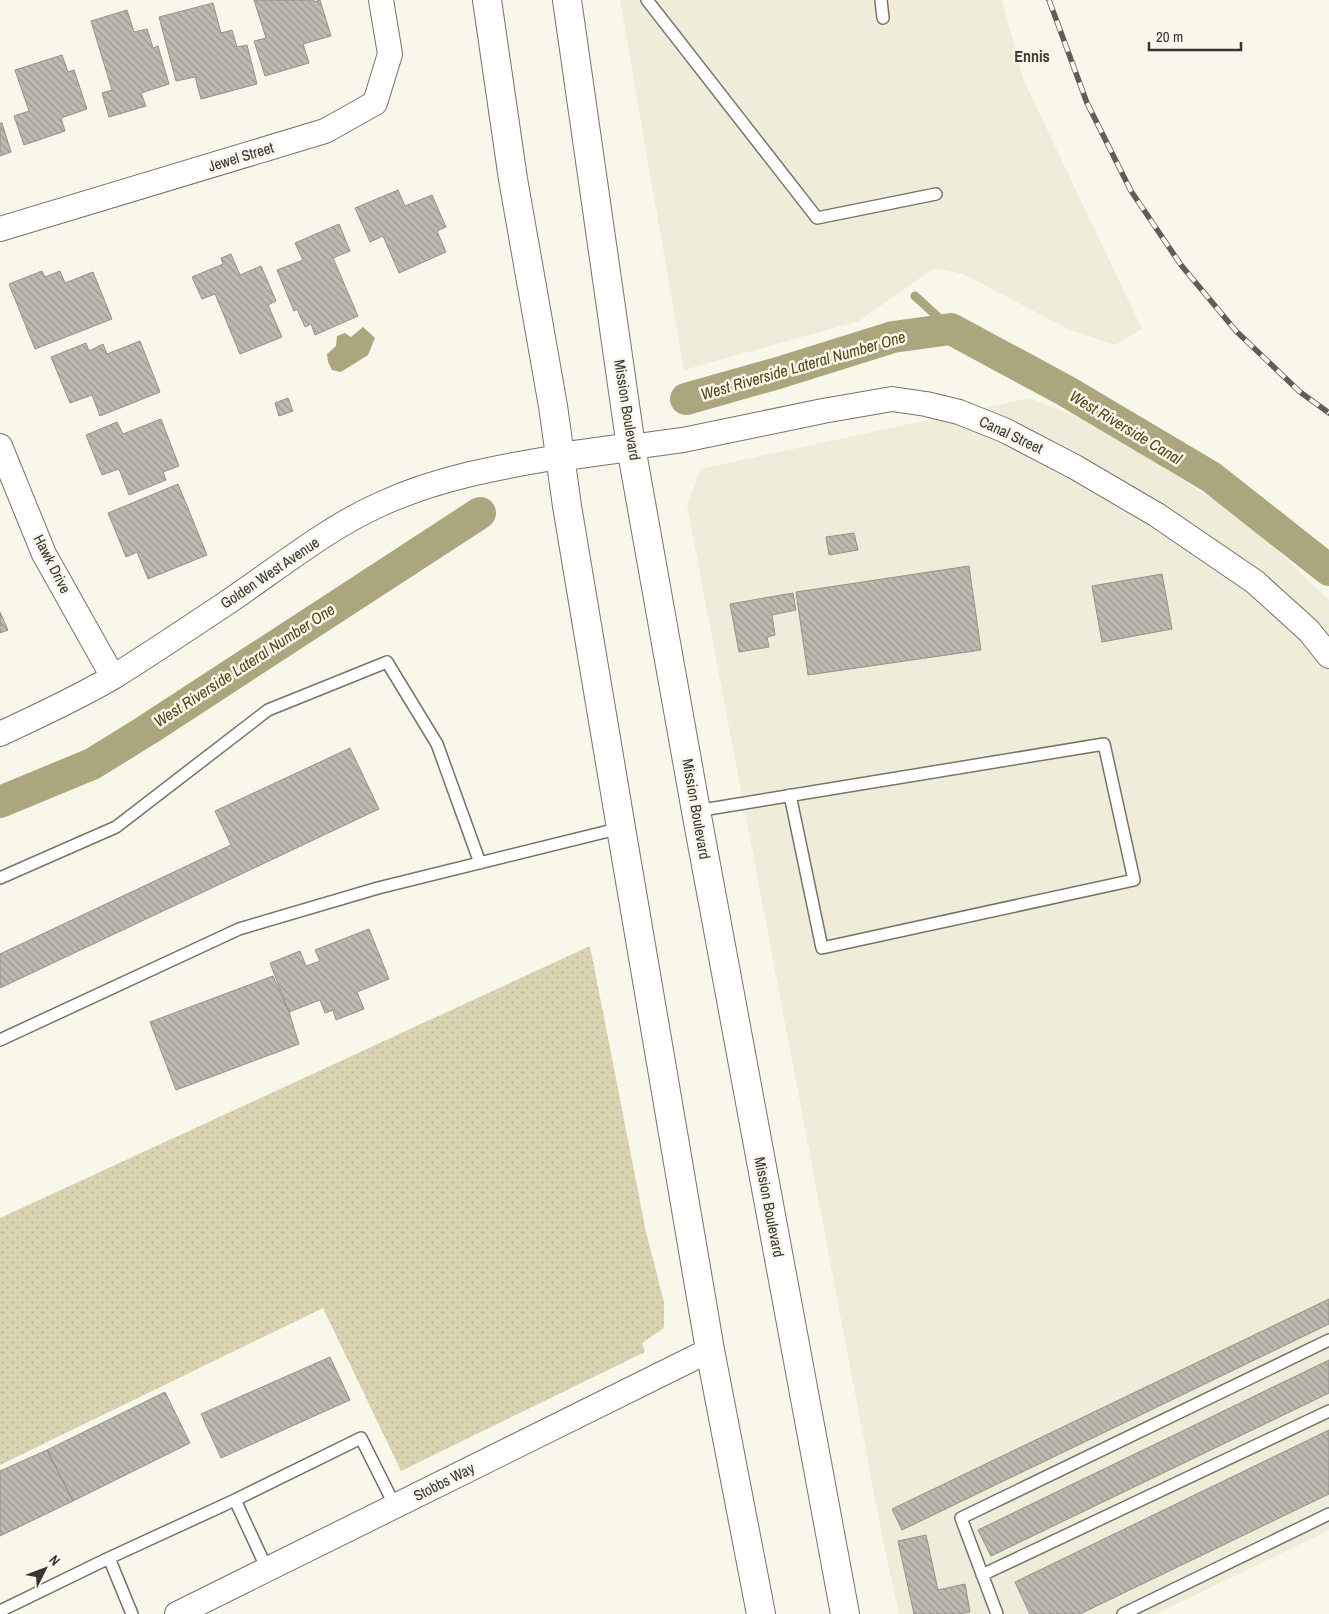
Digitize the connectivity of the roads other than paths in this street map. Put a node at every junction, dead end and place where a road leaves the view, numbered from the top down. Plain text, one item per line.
1 (381, 0) edge
2 (486, 0) edge
3 (567, 0) edge
4 (647, 0) edge
5 (880, 0) edge
6 (883, 18) dead end
7 (936, 194) dead end
8 (0, 229) edge
9 (0, 446) edge
10 (632, 448) junction
11 (559, 457) junction
12 (1329, 656) edge
13 (113, 677) junction
14 (0, 734) edge
15 (790, 795) junction
16 (696, 810) junction
17 (622, 828) junction
18 (480, 863) junction
19 (0, 878) edge
20 (0, 1040) edge
21 (1329, 1340) edge
22 (710, 1350) junction
23 (1329, 1411) edge
24 (235, 1500) junction
25 (395, 1506) junction
26 (1329, 1514) edge
27 (109, 1558) junction
28 (267, 1569) junction
29 (982, 1574) junction
30 (0, 1611) edge
31 (132, 1614) edge
32 (178, 1614) edge
33 (760, 1614) edge
34 (845, 1614) edge
35 (997, 1614) edge
36 (1123, 1614) edge

1 - 8 street, Jewel Street
2 - 11 main road
3 - 10 main road, Mission Boulevard
4 - 7 lane
5 - 6 lane
9 - 13 street, Hawk Drive
10 - 11 main road
10 - 12 street, Canal Street
10 - 16 main road, Mission Boulevard
11 - 13 street, Golden West Avenue
11 - 17 main road
13 - 14 street, Golden West Avenue
15 - 15 lane
15 - 16 lane
16 - 34 main road, Mission Boulevard
17 - 18 lane
17 - 22 main road
18 - 19 lane
18 - 20 lane
21 - 29 lane
22 - 25 street, Stobbs Way
22 - 33 main road
23 - 29 lane
24 - 25 lane
24 - 27 lane
24 - 28 lane
25 - 28 street, Stobbs Way
26 - 36 lane
27 - 30 lane
27 - 31 lane
28 - 32 street, Stobbs Way
29 - 35 lane

